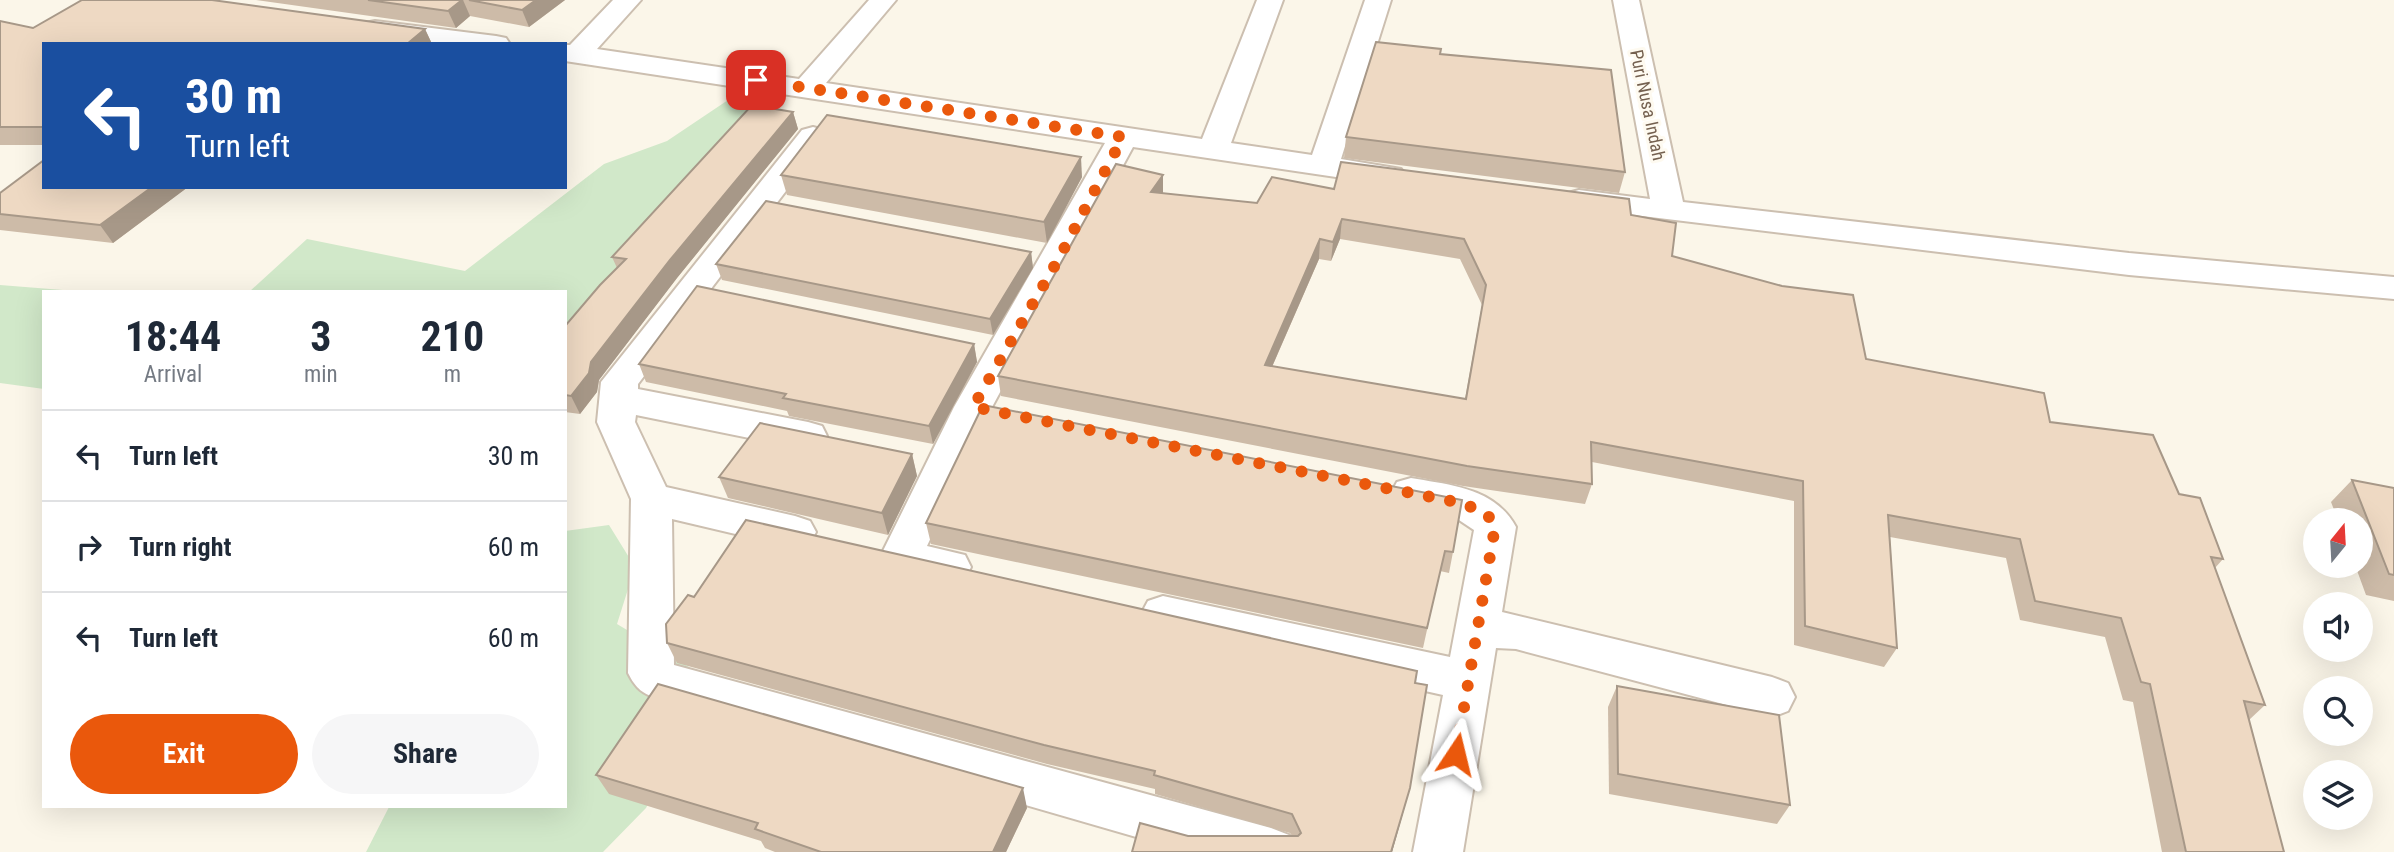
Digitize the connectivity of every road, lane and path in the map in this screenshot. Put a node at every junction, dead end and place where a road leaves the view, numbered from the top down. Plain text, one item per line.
1 (628, 0) edge
2 (883, 0) edge
3 (1270, 0) edge
4 (1377, 0) edge
5 (1626, 0) edge
6 (355, 26) edge
7 (480, 42) edge
8 (571, 53) edge
9 (807, 88) junction
10 (846, 93) junction
11 (1123, 137) junction
12 (1213, 150) junction
13 (1323, 167) junction
14 (1414, 179) edge
15 (1546, 196) edge
16 (760, 202) junction
17 (800, 210) edge
18 (1669, 211) junction
19 (691, 288) junction
20 (2394, 288) edge
21 (732, 296) edge
22 (964, 345) edge
23 (1005, 353) junction
24 (618, 398) junction
25 (973, 407) junction
26 (1014, 415) edge
27 (837, 442) edge
28 (905, 456) edge
29 (946, 464) junction
30 (1380, 487) edge
31 (651, 499) junction
32 (901, 557) junction
33 (982, 574) edge
34 (1131, 607) edge
35 (1480, 628) junction
36 (1469, 681) junction
37 (1772, 697) dead end
38 (1271, 852) edge
39 (1438, 852) edge

1 - 8 street
2 - 9 street
3 - 12 street
4 - 13 street
5 - 18 street, Puri Nusa Indah
6 - 7 street
8 - 9 street
9 - 10 street
10 - 11 street
10 - 16 street
11 - 12 street
11 - 23 street
12 - 13 street
13 - 14 street
15 - 18 street
16 - 17 street
16 - 19 street
18 - 20 street
19 - 21 street
19 - 24 street
22 - 23 street
23 - 25 street
24 - 27 street
24 - 31 street
25 - 26 street
25 - 29 street
28 - 29 street
29 - 32 street
30 - 35 street
31 - 32 street
31 - 38 street
32 - 33 street
34 - 36 street
35 - 36 street
35 - 37 street
36 - 39 street

